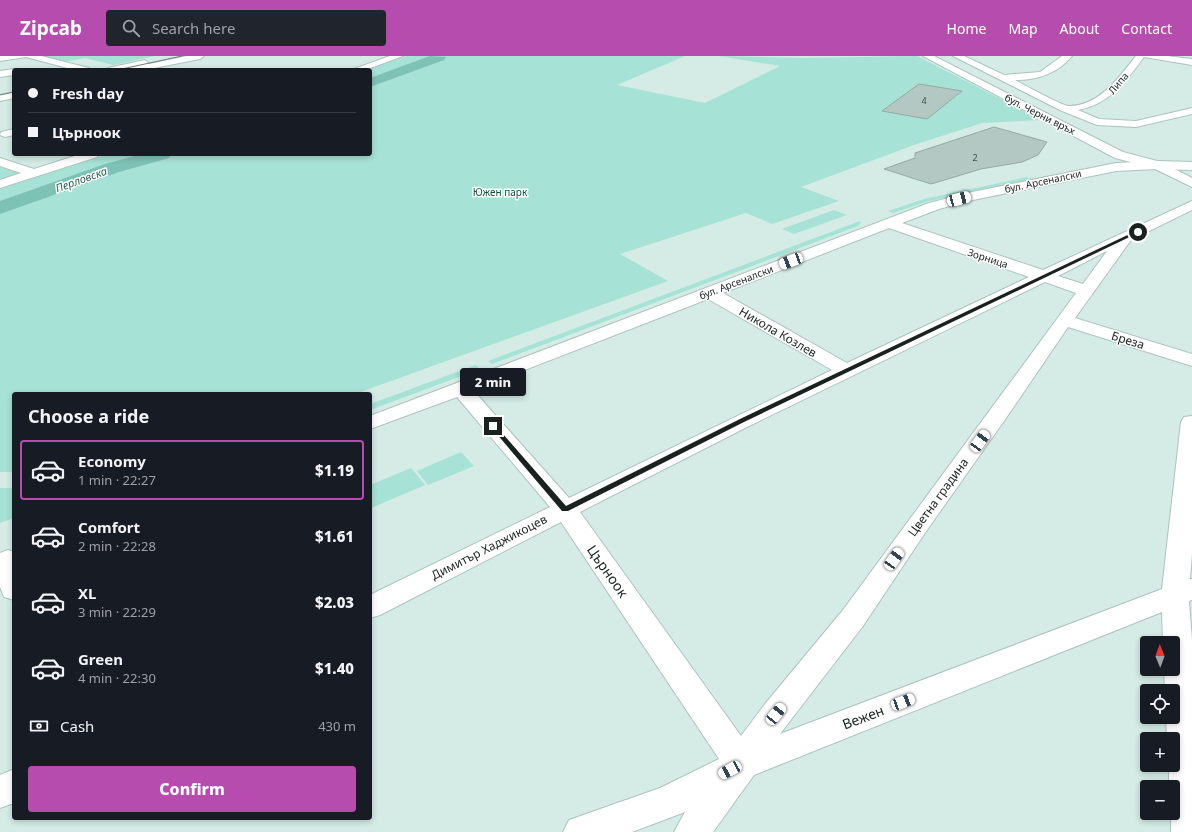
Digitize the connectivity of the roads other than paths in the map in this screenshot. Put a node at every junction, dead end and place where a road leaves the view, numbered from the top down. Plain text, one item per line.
1 (23, 56) edge
2 (30, 56) edge
3 (176, 56) edge
4 (200, 56) edge
5 (399, 56) edge
6 (927, 56) edge
7 (946, 56) edge
8 (957, 56) edge
9 (963, 56) edge
10 (1068, 56) edge
11 (1141, 56) edge
12 (1148, 56) edge
13 (0, 58) edge
14 (1192, 62) edge
15 (60, 63) junction
16 (38, 67) dead end
17 (79, 68) edge
18 (120, 68) edge
19 (141, 68) edge
20 (362, 68) edge
21 (12, 72) edge
22 (0, 74) edge
23 (1003, 78) junction
24 (12, 91) edge
25 (0, 94) edge
26 (12, 95) edge
27 (0, 98) edge
28 (1066, 109) junction
29 (1192, 111) edge
30 (1103, 132) dead end
31 (1131, 147) dead end
32 (87, 156) edge
33 (0, 162) edge
34 (1157, 165) junction
35 (1192, 166) edge
36 (34, 173) junction
37 (1192, 183) edge
38 (0, 184) edge
39 (1192, 205) edge
40 (888, 223) junction
41 (1126, 238) junction
42 (1045, 277) junction
43 (1087, 291) junction
44 (709, 292) junction
45 (1064, 320) junction
46 (1192, 360) edge
47 (847, 371) junction
48 (460, 388) junction
49 (372, 422) edge
50 (1192, 422) edge
51 (565, 509) junction
52 (8, 560) edge
53 (12, 580) edge
54 (1184, 592) edge
55 (372, 606) edge
56 (742, 764) junction
57 (12, 786) edge
58 (0, 792) edge
59 (581, 832) edge
60 (692, 832) edge
61 (1190, 832) edge

1 - 13 street
2 - 15 street
3 - 18 street
4 - 19 street
5 - 20 street
6 - 34 street, бул. Черни връх
7 - 30 street, бул. Черни връх
8 - 9 street
8 - 23 street, бул. Черни връх
10 - 23 street
11 - 28 street, Липа
12 - 14 street
15 - 16 street
15 - 17 street
21 - 22 street
23 - 28 street, бул. Черни връх
24 - 25 street
26 - 27 street
28 - 29 street, бул. Черни връх
31 - 34 street, бул. Черни връх
32 - 36 street
33 - 36 street
34 - 35 street
34 - 37 street, бул. Черни връх
34 - 40 street, бул. Арсеналски
36 - 38 street
39 - 41 street, Димитър Хаджикоцев
40 - 42 street, Зорница
40 - 44 street, бул. Арсеналски
41 - 42 street, Димитър Хаджикоцев
41 - 43 street, Цветна градина
42 - 43 street, Зорница
42 - 47 street, Димитър Хаджикоцев
43 - 45 street, Цветна градина
44 - 47 street, Никола Козлев
44 - 48 street, бул. Арсеналски
45 - 46 street, Бреза
45 - 56 street, Цветна градина
47 - 51 street, Димитър Хаджикоцев
48 - 49 street, бул. Арсеналски
48 - 51 street, Църноок
50 - 54 street
51 - 55 street, Димитър Хаджикоцев
51 - 56 street, Църноок
52 - 53 street
54 - 56 street, Вежен
54 - 61 street
56 - 59 street, Вежен
56 - 60 street, Цветна градина
57 - 58 street

